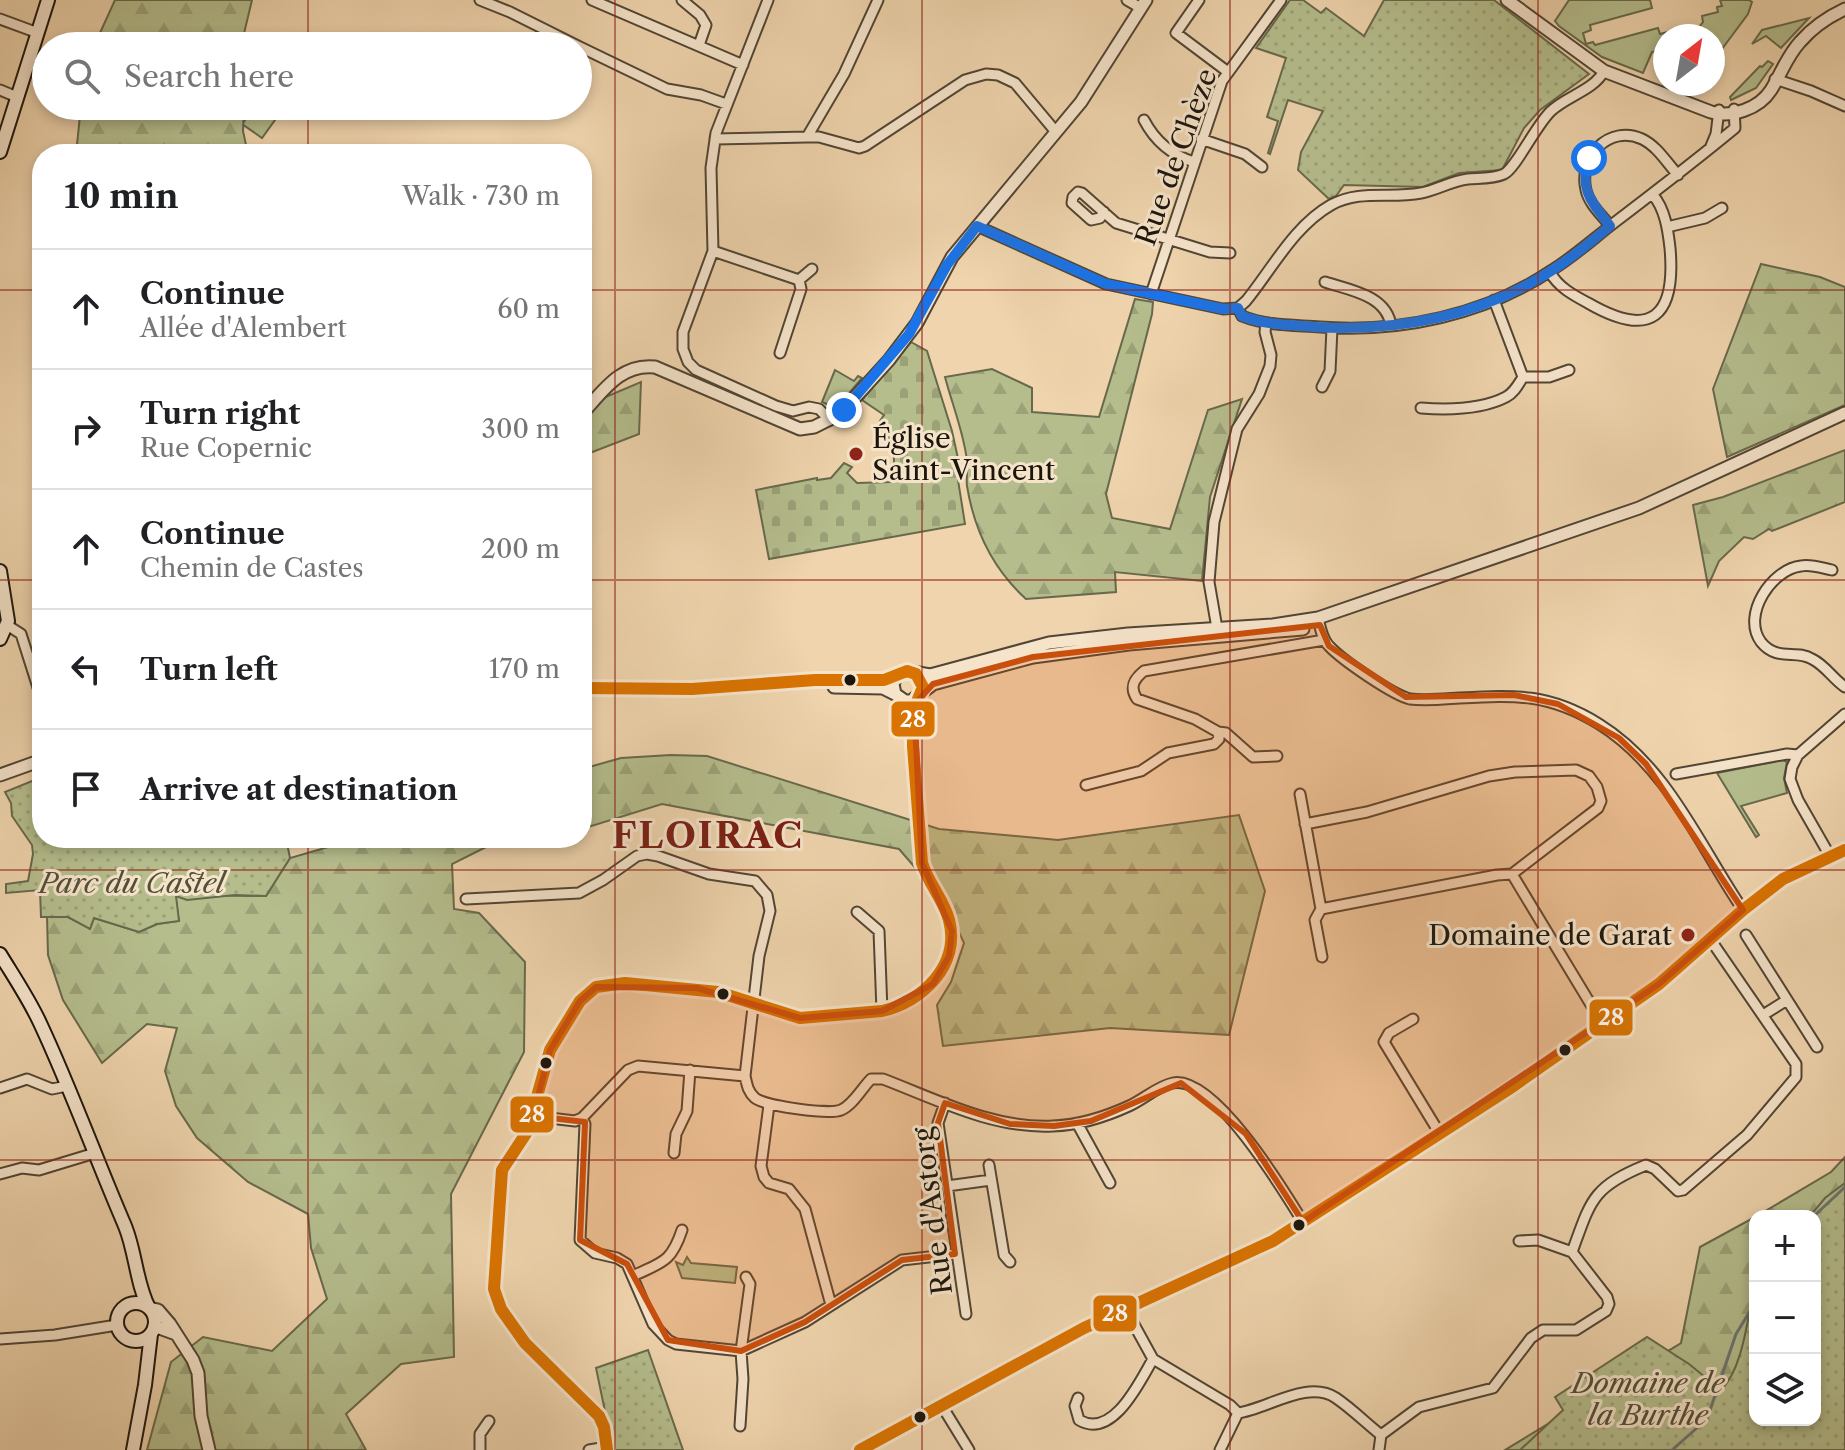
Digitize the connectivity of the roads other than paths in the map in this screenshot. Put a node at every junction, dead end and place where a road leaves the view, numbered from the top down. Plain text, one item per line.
1 (48, 0) edge
2 (480, 0) edge
3 (592, 0) edge
4 (682, 0) edge
5 (768, 0) edge
6 (878, 0) edge
7 (1127, 0) edge
8 (1199, 0) edge
9 (1281, 0) edge
10 (1507, 0) edge
11 (1144, 4) edge
12 (1845, 9) edge
13 (0, 19) edge
14 (35, 32) edge
15 (38, 32) edge
16 (550, 32) edge
17 (699, 45) junction
18 (32, 51) edge
19 (592, 53) edge
20 (743, 65) junction
21 (1604, 71) junction
22 (1228, 72) junction
23 (1775, 79) junction
24 (0, 90) edge
25 (17, 97) junction
26 (726, 104) junction
27 (1845, 106) edge
28 (1719, 112) junction
29 (1735, 112) junction
30 (1144, 120) dead end
31 (1056, 132) junction
32 (807, 137) junction
33 (715, 139) junction
34 (1201, 139) junction
35 (1709, 149) junction
36 (0, 152) edge
37 (1194, 162) junction
38 (1262, 167) dead end
39 (1678, 175) junction
40 (1653, 195) junction
41 (1722, 208) dead end
42 (1104, 212) dead end
43 (977, 226) junction
44 (1610, 226) junction
45 (1667, 227) junction
46 (1169, 239) junction
47 (713, 251) junction
48 (1230, 253) dead end
49 (812, 269) dead end
50 (1550, 272) junction
51 (799, 280) junction
52 (1325, 282) dead end
53 (1151, 294) junction
54 (1494, 300) junction
55 (1238, 308) junction
56 (1266, 323) junction
57 (1391, 326) junction
58 (1332, 328) junction
59 (780, 353) dead end
60 (1569, 370) dead end
61 (1523, 377) junction
62 (1322, 387) dead end
63 (592, 403) edge
64 (1421, 408) dead end
65 (1845, 413) edge
66 (830, 420) junction
67 (1832, 570) dead end
68 (0, 571) edge
69 (2, 596) edge
70 (1319, 622) junction
71 (7, 625) junction
72 (1217, 633) junction
73 (0, 639) edge
74 (1324, 640) junction
75 (32, 669) edge
76 (916, 674) junction
77 (897, 675) junction
78 (1845, 687) edge
79 (592, 688) edge
80 (592, 694) edge
81 (920, 695) junction
82 (897, 696) junction
83 (1845, 714) edge
84 (1218, 732) junction
85 (913, 746) junction
86 (1798, 755) junction
87 (1277, 756) dead end
88 (32, 764) edge
89 (1676, 774) dead end
90 (0, 775) edge
91 (1086, 785) dead end
92 (1300, 794) dead end
93 (1305, 824) junction
94 (1845, 850) edge
95 (1830, 856) junction
96 (1512, 874) junction
97 (466, 899) dead end
98 (1321, 909) junction
99 (1743, 910) junction
100 (857, 912) dead end
101 (1746, 935) dead end
102 (1710, 939) junction
103 (0, 954) edge
104 (1322, 957) dead end
105 (1787, 1000) junction
106 (755, 1003) junction
107 (882, 1011) junction
108 (1763, 1015) junction
109 (1413, 1019) dead end
110 (1602, 1023) junction
111 (1817, 1047) dead end
112 (690, 1070) junction
113 (745, 1076) junction
114 (67, 1086) junction
115 (0, 1088) edge
116 (945, 1103) junction
117 (769, 1105) junction
118 (533, 1116) junction
119 (582, 1118) junction
120 (1077, 1123) junction
121 (1440, 1134) junction
122 (95, 1153) junction
123 (674, 1153) dead end
124 (989, 1165) dead end
125 (0, 1174) edge
126 (991, 1180) junction
127 (1110, 1183) dead end
128 (947, 1186) junction
129 (116, 1208) junction
130 (1303, 1222) junction
131 (682, 1230) dead end
132 (1519, 1241) dead end
133 (1572, 1252) junction
134 (955, 1254) junction
135 (1010, 1262) dead end
136 (633, 1276) junction
137 (746, 1277) dead end
138 (127, 1305) junction
139 (831, 1305) junction
140 (149, 1308) junction
141 (1126, 1310) junction
142 (966, 1314) dead end
143 (117, 1325) junction
144 (152, 1330) junction
145 (177, 1335) junction
146 (0, 1339) edge
147 (132, 1340) junction
148 (741, 1351) junction
149 (1153, 1359) junction
150 (146, 1364) junction
151 (1078, 1398) dead end
152 (942, 1406) junction
153 (1238, 1413) junction
154 (489, 1421) dead end
155 (740, 1426) dead end
156 (1381, 1435) junction
157 (607, 1449) edge
158 (133, 1450) edge
159 (209, 1450) edge
160 (480, 1450) edge
161 (589, 1450) edge
162 (860, 1450) edge
163 (969, 1450) edge
164 (1220, 1450) edge
165 (1379, 1450) edge

1 - 15 main road
2 - 16 street
3 - 17 street
4 - 17 street
5 - 20 street
6 - 32 street
7 - 11 street
8 - 22 street
9 - 22 street, Rue de Chèze
10 - 21 street
11 - 31 street
12 - 23 street
13 - 14 street
17 - 20 street
18 - 25 main road
19 - 26 street
20 - 26 street
21 - 28 street
21 - 55 street
22 - 34 street, Rue de Chèze
23 - 27 street
23 - 29 street
24 - 25 street
25 - 36 main road
26 - 33 street
28 - 29 street
28 - 35 street
29 - 35 street
30 - 37 street
31 - 32 street
31 - 43 street
32 - 33 street
33 - 47 street
34 - 37 street, Rue de Chèze
34 - 38 street
35 - 39 street
37 - 46 street, Rue de Chèze
39 - 40 street
39 - 44 street
40 - 44 street
40 - 45 street
41 - 45 street
42 - 46 street
43 - 53 street
43 - 66 street
44 - 50 street
45 - 50 street
46 - 48 street
46 - 53 street, Rue de Chèze
47 - 51 street
47 - 66 street
49 - 51 street
50 - 54 street
51 - 59 street
52 - 57 street
53 - 55 street
54 - 57 street
54 - 61 street
55 - 56 street
56 - 58 street
56 - 72 street
57 - 58 street
58 - 62 street
60 - 61 street
61 - 64 street
63 - 66 street
65 - 70 street
67 - 78 street
68 - 69 main road
69 - 71 main road
70 - 72 street
70 - 74 street
71 - 73 main road
71 - 75 street
72 - 76 street
72 - 81 street
74 - 84 street
74 - 99 street
76 - 77 street
76 - 81 street
77 - 79 street
77 - 82 street
80 - 82 street
81 - 82 street
81 - 85 street
82 - 85 street
83 - 86 street
84 - 87 street
84 - 91 street
85 - 107 street
86 - 89 street
86 - 95 street
88 - 90 street
92 - 93 street
93 - 96 street
93 - 98 street
94 - 95 street
95 - 99 street
96 - 98 street
96 - 110 street
97 - 106 street
98 - 104 street
99 - 102 street
100 - 107 street
101 - 105 street
102 - 108 street
102 - 110 street
103 - 114 main road
105 - 108 street
105 - 111 street
106 - 107 street
106 - 113 street
106 - 118 street
108 - 133 street
109 - 121 street
110 - 121 street
112 - 113 street
112 - 119 street
112 - 123 street
113 - 117 street
114 - 115 street
114 - 122 main road
116 - 117 street
116 - 120 street
116 - 128 street, Rue d'Astorg
117 - 139 street
118 - 119 street
118 - 157 street
119 - 136 street
120 - 127 street
120 - 130 street
121 - 130 street
122 - 125 street
122 - 129 main road
124 - 126 street
126 - 128 street
126 - 135 street
128 - 134 street, Rue d'Astorg
129 - 138 main road
129 - 140 main road
130 - 141 street
131 - 136 street
132 - 133 street
133 - 156 street
134 - 139 street
134 - 142 street, Rue d'Astorg
136 - 148 street
137 - 148 street
138 - 140 main road
138 - 143 main road
139 - 148 street
140 - 144 main road
140 - 145 street
141 - 149 street
141 - 152 street
143 - 146 street
143 - 147 main road
144 - 145 street
144 - 147 main road
144 - 150 main road
145 - 159 street
147 - 150 main road
148 - 155 street
149 - 151 street
149 - 153 street
150 - 158 main road
152 - 162 street
152 - 163 street
153 - 156 street
153 - 164 street
154 - 160 street
156 - 165 street
157 - 161 street

